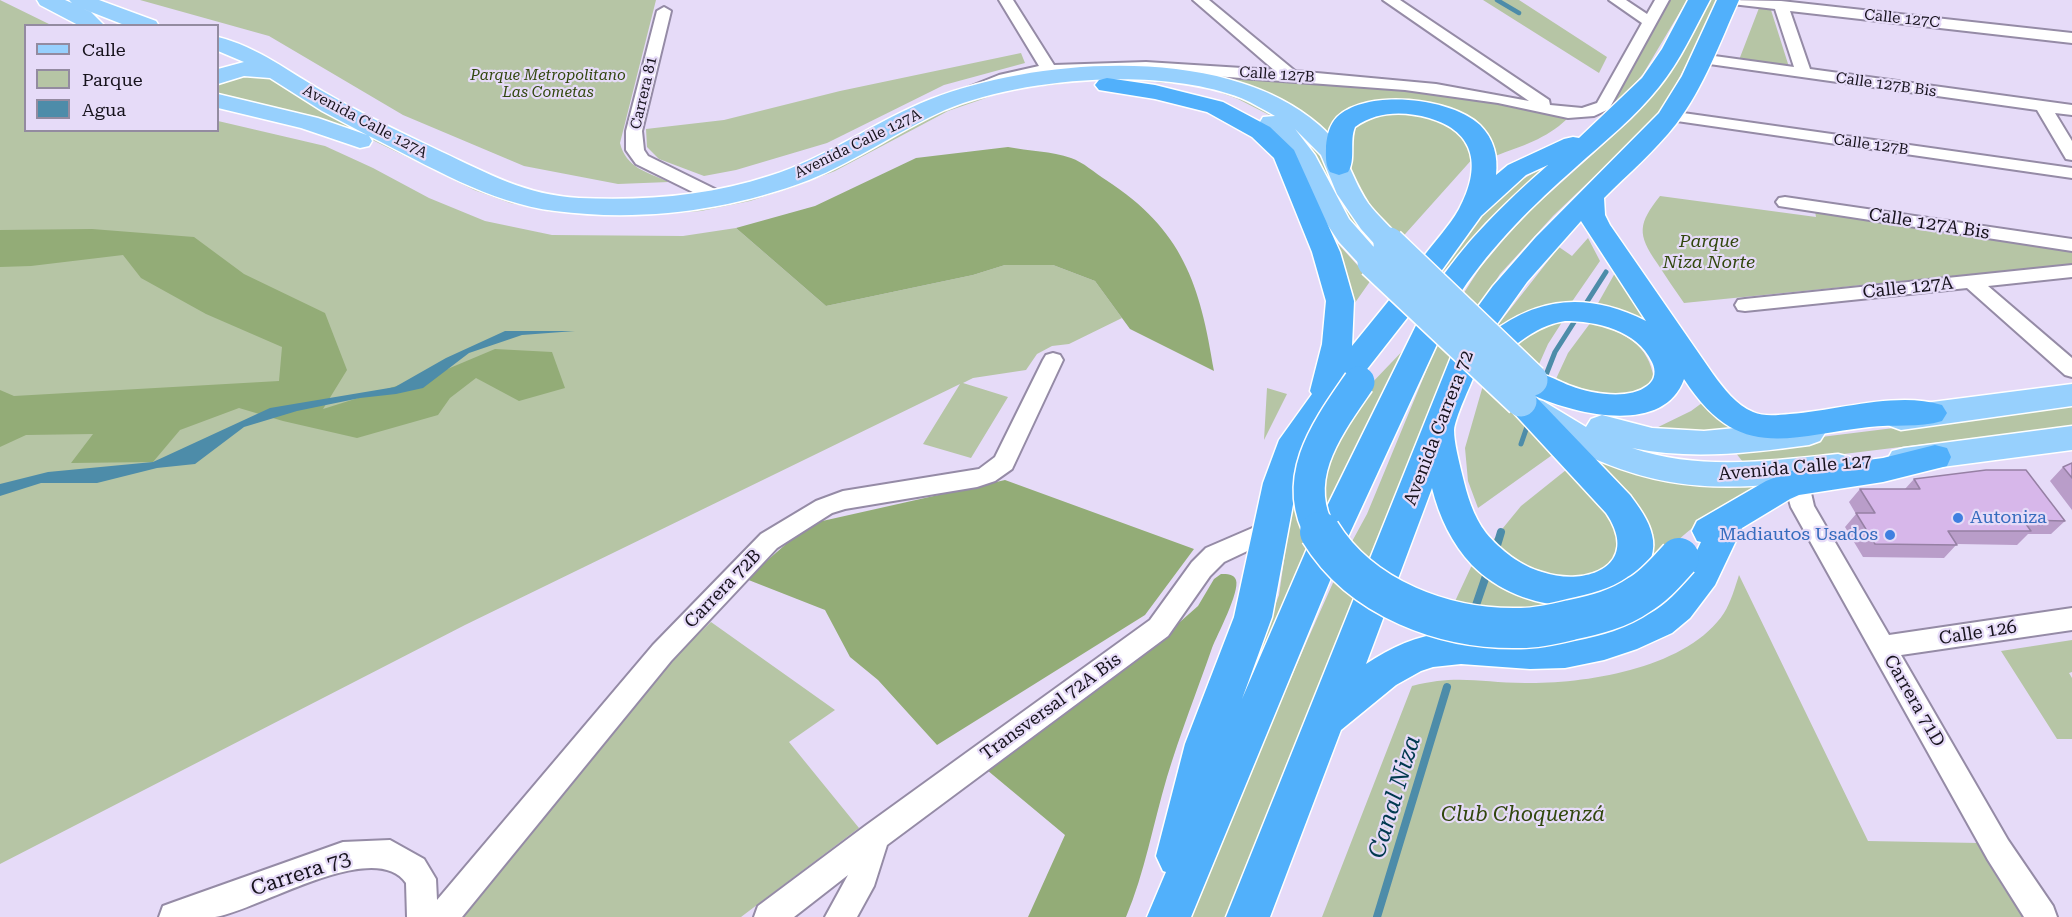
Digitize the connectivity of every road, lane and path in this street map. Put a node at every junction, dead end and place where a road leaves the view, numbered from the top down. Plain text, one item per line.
1 (48, 0) edge
2 (80, 0) edge
3 (1006, 0) edge
4 (1200, 0) edge
5 (1390, 0) edge
6 (1616, 0) edge
7 (1631, 0) edge
8 (1699, 0) edge
9 (1730, 0) edge
10 (1661, 2) edge
11 (1781, 6) junction
12 (664, 11) dead end
13 (1650, 22) junction
14 (92, 24) edge
15 (143, 24) edge
16 (2072, 38) edge
17 (219, 44) edge
18 (1475, 57) junction
19 (1700, 59) junction
20 (1049, 70) junction
21 (276, 74) junction
22 (1804, 74) junction
23 (1290, 75) junction
24 (219, 77) edge
25 (1466, 82) junction
26 (1107, 85) junction
27 (969, 93) junction
28 (219, 101) edge
29 (2043, 106) junction
30 (1554, 110) junction
31 (2072, 110) edge
32 (1669, 116) junction
33 (1593, 122) junction
34 (2072, 155) edge
35 (1339, 167) junction
36 (2072, 173) edge
37 (1591, 196) junction
38 (719, 198) junction
39 (1785, 202) dead end
40 (1472, 210) junction
41 (2072, 245) edge
42 (1381, 252) junction
43 (1459, 271) junction
44 (2072, 271) edge
45 (1972, 282) junction
46 (1745, 305) dead end
47 (1053, 360) dead end
48 (2072, 370) edge
49 (1458, 376) junction
50 (1528, 392) junction
51 (2072, 395) edge
52 (1323, 401) junction
53 (1930, 413) junction
54 (1439, 427) junction
55 (2072, 438) edge
56 (1935, 457) joint
57 (1819, 474) junction
58 (1729, 519) junction
59 (1271, 529) junction
60 (1209, 561) junction
61 (1260, 586) junction
62 (2072, 619) edge
63 (1884, 647) junction
64 (1325, 719) junction
65 (875, 836) junction
66 (174, 917) edge
67 (423, 917) edge
68 (442, 917) edge
69 (769, 917) edge
70 (840, 917) edge
71 (1164, 917) edge
72 (1169, 917) edge
73 (1248, 917) edge
74 (2042, 917) edge

1 - 14 main road
2 - 15 main road
3 - 20 street
4 - 23 street
5 - 18 street
6 - 13 street
7 - 10 street
8 - 33 highway
9 - 11 street, Calle 127C
9 - 19 highway, Avenida Carrera 72
10 - 13 street
11 - 16 street, Calle 127C
11 - 22 street
12 - 38 street, Carrera 81
13 - 33 street
17 - 21 main road, Avenida Calle 127A
18 - 25 street
18 - 30 street
19 - 22 street, Calle 127B Bis
19 - 32 highway, Avenida Carrera 72
20 - 23 street, Calle 127B
20 - 27 street, Calle 127B
21 - 24 main road
21 - 38 main road, Avenida Calle 127A
22 - 29 street, Calle 127B Bis
23 - 25 street, Calle 127B
25 - 30 street, Calle 127B
26 - 28 main road, Avenida Calle 127A
26 - 42 main road, Avenida Calle 127A
26 - 52 highway
27 - 35 main road, Avenida Calle 127A
27 - 38 main road, Avenida Calle 127A
29 - 31 street, Calle 127B Bis
29 - 34 street
30 - 33 street, Calle 127B
32 - 36 street, Calle 127B
32 - 37 highway, Avenida Carrera 72
33 - 40 highway
33 - 43 highway
35 - 40 highway
35 - 42 main road, Avenida Calle 127A
37 - 49 highway, Avenida Carrera 72
37 - 53 highway
39 - 41 street, Calle 127A Bis
40 - 52 highway
42 - 50 main road, Avenida Calle 127, bridge
43 - 58 highway, bridge
43 - 72 highway
44 - 45 street, Calle 127A
45 - 46 street, Calle 127A
45 - 48 street
47 - 68 street, Carrera 72B
49 - 50 highway
49 - 54 highway, Avenida Carrera 72
50 - 53 main road, Avenida Calle 127
50 - 54 highway
50 - 57 main road, Avenida Calle 127
51 - 53 main road, Avenida Calle 127
52 - 59 highway
54 - 64 highway, Avenida Carrera 72
55 - 56 main road
56 - 57 highway
57 - 58 highway
57 - 63 street, Carrera 71D
58 - 64 highway
59 - 60 street, Transversal 72A Bis
59 - 61 highway
60 - 61 street
60 - 65 street, Transversal 72A Bis
61 - 71 highway
62 - 63 street, Calle 126
63 - 74 street, Carrera 71D
64 - 73 highway, Avenida Carrera 72
65 - 69 street
65 - 70 street
66 - 67 street, Carrera 73

